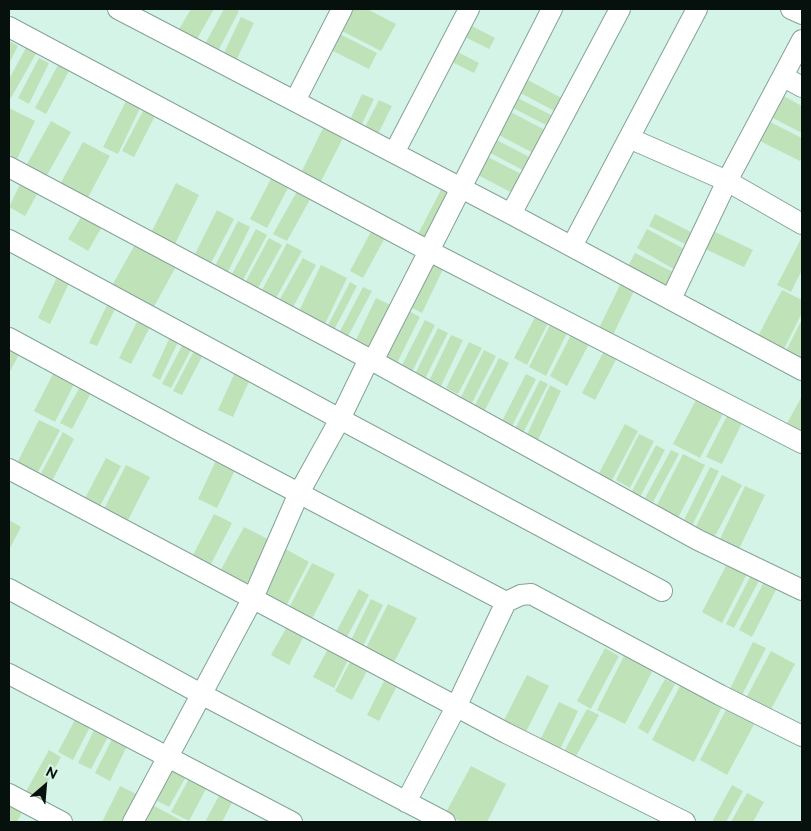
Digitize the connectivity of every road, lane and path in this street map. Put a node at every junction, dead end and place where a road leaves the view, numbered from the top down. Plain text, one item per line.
1 (118, 9) edge
2 (342, 9) edge
3 (469, 9) edge
4 (552, 9) edge
5 (620, 9) edge
6 (697, 9) edge
7 (791, 9) edge
8 (802, 14) edge
9 (9, 27) edge
10 (802, 40) edge
11 (784, 77) junction
12 (802, 87) edge
13 (295, 101) junction
14 (629, 138) junction
15 (394, 153) junction
16 (9, 167) edge
17 (727, 181) junction
18 (462, 188) junction
19 (511, 214) junction
20 (802, 224) edge
21 (9, 240) edge
22 (572, 246) junction
23 (429, 251) junction
24 (671, 299) junction
25 (9, 338) edge
26 (371, 360) junction
27 (802, 370) edge
28 (340, 419) junction
29 (802, 443) edge
30 (9, 469) edge
31 (299, 493) junction
32 (802, 590) edge
33 (662, 591) dead end
34 (10, 593) edge
35 (253, 598) junction
36 (506, 602) junction
37 (9, 674) edge
38 (201, 694) junction
39 (456, 707) junction
40 (802, 736) edge
41 (168, 757) junction
42 (9, 794) edge
43 (406, 802) junction
44 (35, 816) edge
45 (62, 822) edge
46 (133, 822) edge
47 (292, 822) edge
48 (445, 822) edge
49 (685, 822) edge

1 - 13 street
2 - 13 street
3 - 15 street
4 - 18 street
5 - 19 street
6 - 14 street
7 - 8 street
9 - 23 street
10 - 11 street
11 - 12 street
11 - 17 street
13 - 15 street
14 - 17 street
14 - 22 street
15 - 18 street
16 - 26 street
17 - 20 street
17 - 24 street
18 - 19 street
18 - 23 street
19 - 22 street
21 - 28 street
22 - 24 street
23 - 26 street
23 - 29 street
24 - 27 street
25 - 31 street
26 - 28 street
26 - 32 street
28 - 31 street
28 - 33 street
30 - 35 street
31 - 35 street
31 - 36 street
34 - 38 street
35 - 38 street
35 - 39 street
36 - 39 street
36 - 40 street
37 - 41 street
38 - 41 street
38 - 43 street
39 - 43 street
39 - 49 street
41 - 46 street
41 - 47 street
42 - 44 street
43 - 48 street
44 - 45 street

